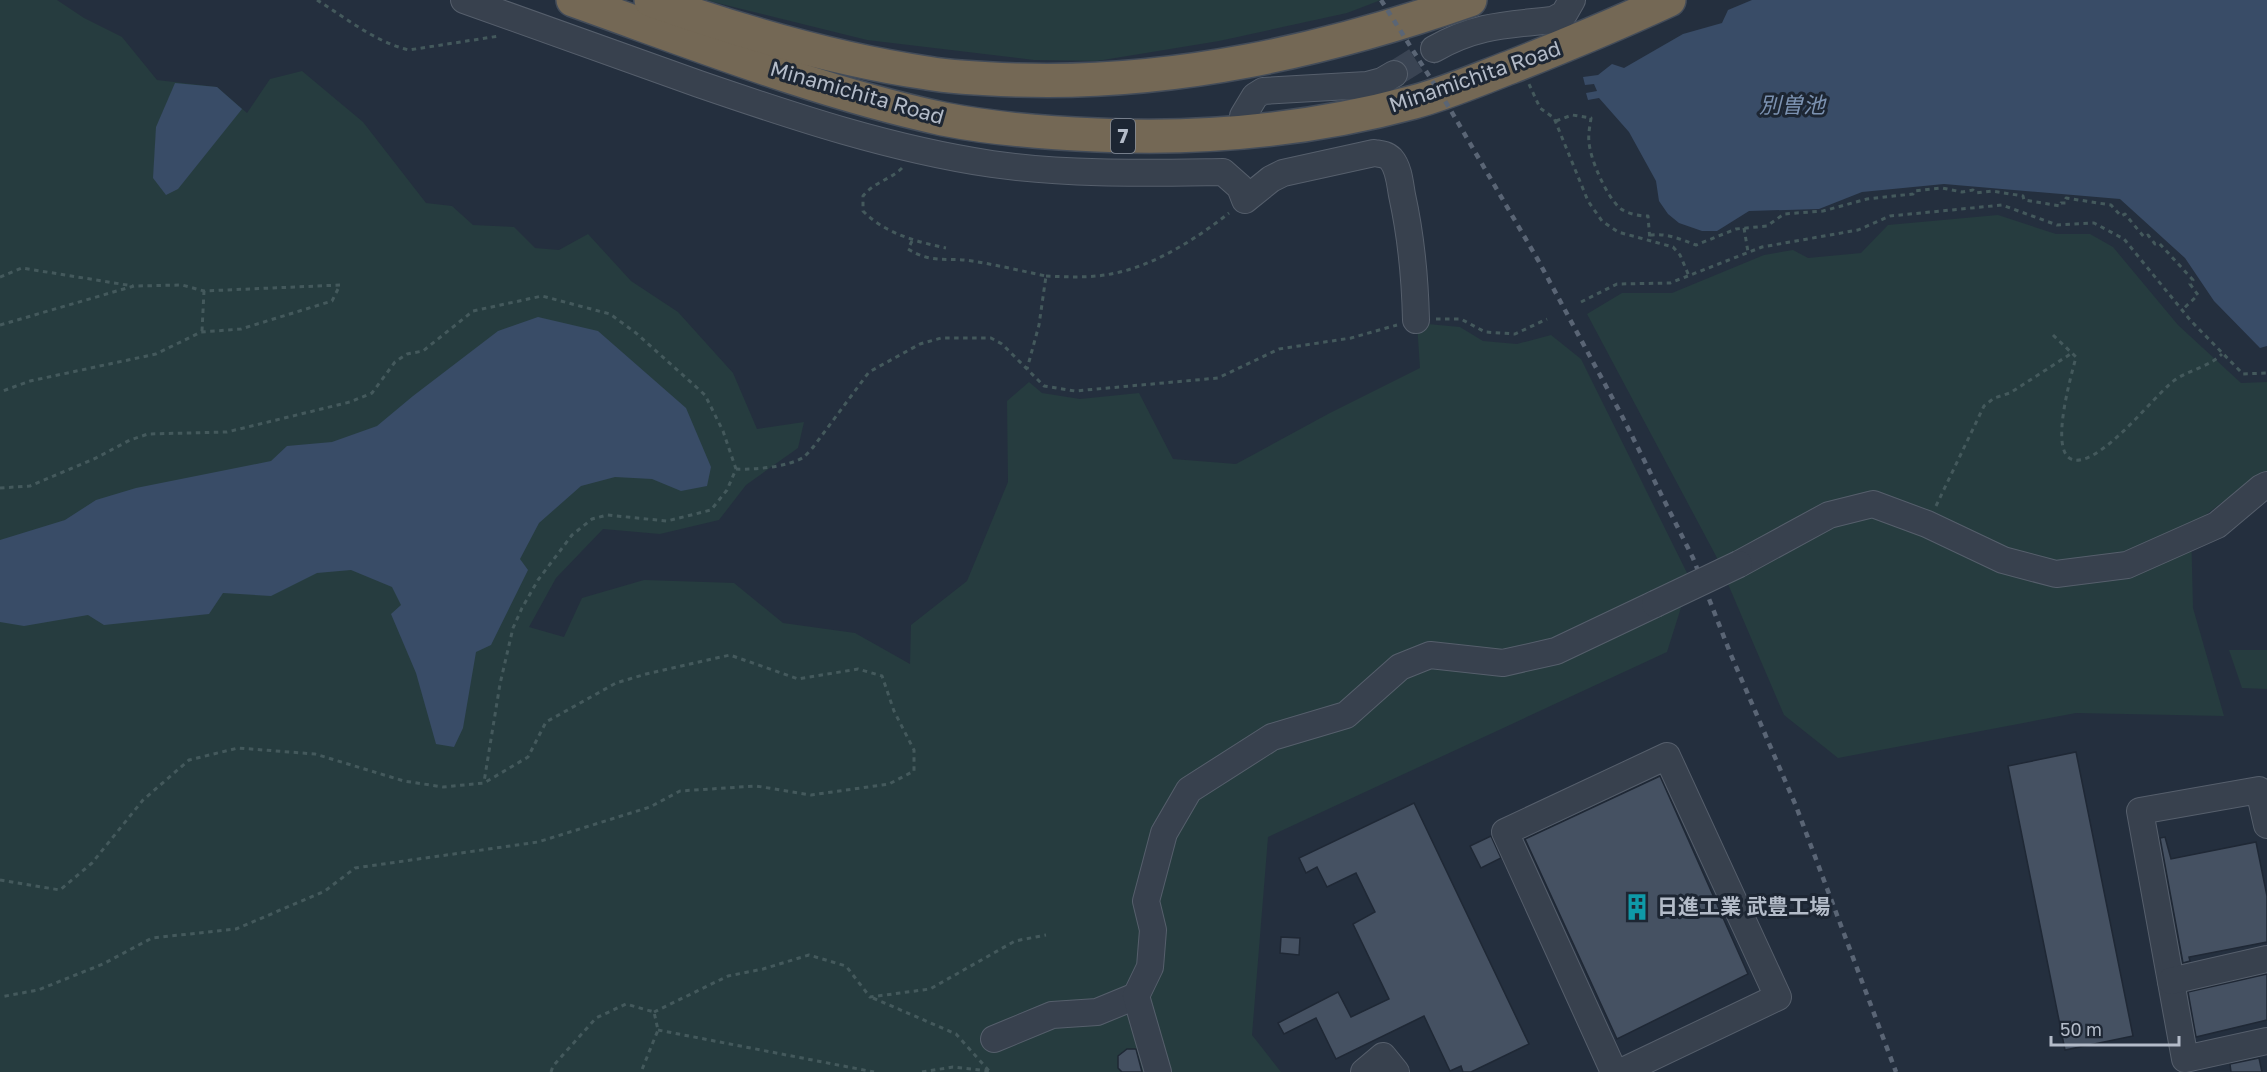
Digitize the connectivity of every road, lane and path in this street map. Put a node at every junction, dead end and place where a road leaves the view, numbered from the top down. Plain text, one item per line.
1 (317, 0) edge
2 (464, 0) edge
3 (573, 0) edge
4 (651, 0) edge
5 (1470, 0) edge
6 (1572, 0) edge
7 (1669, 0) edge
8 (500, 36) dead end
9 (1434, 49) tunnel mouth
10 (1394, 74) tunnel mouth
11 (1528, 80) dead end
12 (1243, 116) dead end
13 (1556, 121) junction
14 (906, 147) junction
15 (1245, 200) junction
16 (1744, 228) junction
17 (1650, 235) junction
18 (912, 241) junction
19 (1650, 241) junction
20 (946, 248) dead end
21 (1748, 252) junction
22 (1046, 276) junction
23 (1689, 276) junction
24 (0, 277) edge
25 (134, 286) junction
26 (204, 291) junction
27 (1581, 302) dead end
28 (2182, 310) junction
29 (1547, 319) dead end
30 (1416, 320) junction
31 (0, 325) edge
32 (201, 332) junction
33 (2054, 335) dead end
34 (2072, 353) junction
35 (2223, 354) junction
36 (1027, 369) junction
37 (2267, 373) edge
38 (0, 392) edge
39 (736, 469) junction
40 (2267, 485) edge
41 (0, 488) edge
42 (1927, 524) junction
43 (484, 783) junction
44 (2267, 825) edge
45 (0, 880) edge
46 (1046, 935) dead end
47 (2267, 959) edge
48 (2170, 981) junction
49 (1136, 996) junction
50 (0, 997) edge
51 (870, 997) junction
52 (654, 1012) junction
53 (658, 1030) junction
54 (994, 1039) dead end
55 (2267, 1041) edge
56 (2204, 1064) edge
57 (551, 1072) edge
58 (641, 1072) edge
59 (874, 1072) edge
60 (922, 1072) edge
61 (990, 1072) edge
62 (1158, 1072) edge
63 (1364, 1072) edge
64 (1396, 1072) edge
65 (1614, 1072) edge
66 (1621, 1072) edge

1 - 8 path
2 - 14 street
3 - 7 highway, Minamichita Road / 7
4 - 5 highway, Minamichita Road
6 - 9 street
10 - 12 street
11 - 13 path
13 - 17 path
13 - 19 path
14 - 15 street
14 - 18 path
15 - 22 path
15 - 30 street
16 - 17 path
16 - 21 path
16 - 28 path
17 - 19 path
18 - 20 path
18 - 22 path
19 - 23 path
21 - 23 path
21 - 28 path
22 - 36 path
23 - 27 path
24 - 25 path
25 - 26 path
25 - 31 path
26 - 32 path
26 - 32 path
28 - 35 path
29 - 30 path
30 - 36 path
32 - 38 path
33 - 34 path
34 - 35 path
34 - 42 path
35 - 37 path
36 - 39 path
39 - 41 path
39 - 43 path
40 - 42 street
42 - 49 street, bridge
43 - 45 path
43 - 50 path
44 - 48 street
46 - 51 path
47 - 48 street
48 - 56 street
49 - 54 street
49 - 62 street
51 - 52 path
51 - 61 path
52 - 53 path
52 - 57 path
53 - 58 path
53 - 59 path
55 - 56 street
60 - 61 path
63 - 64 street
65 - 66 street

